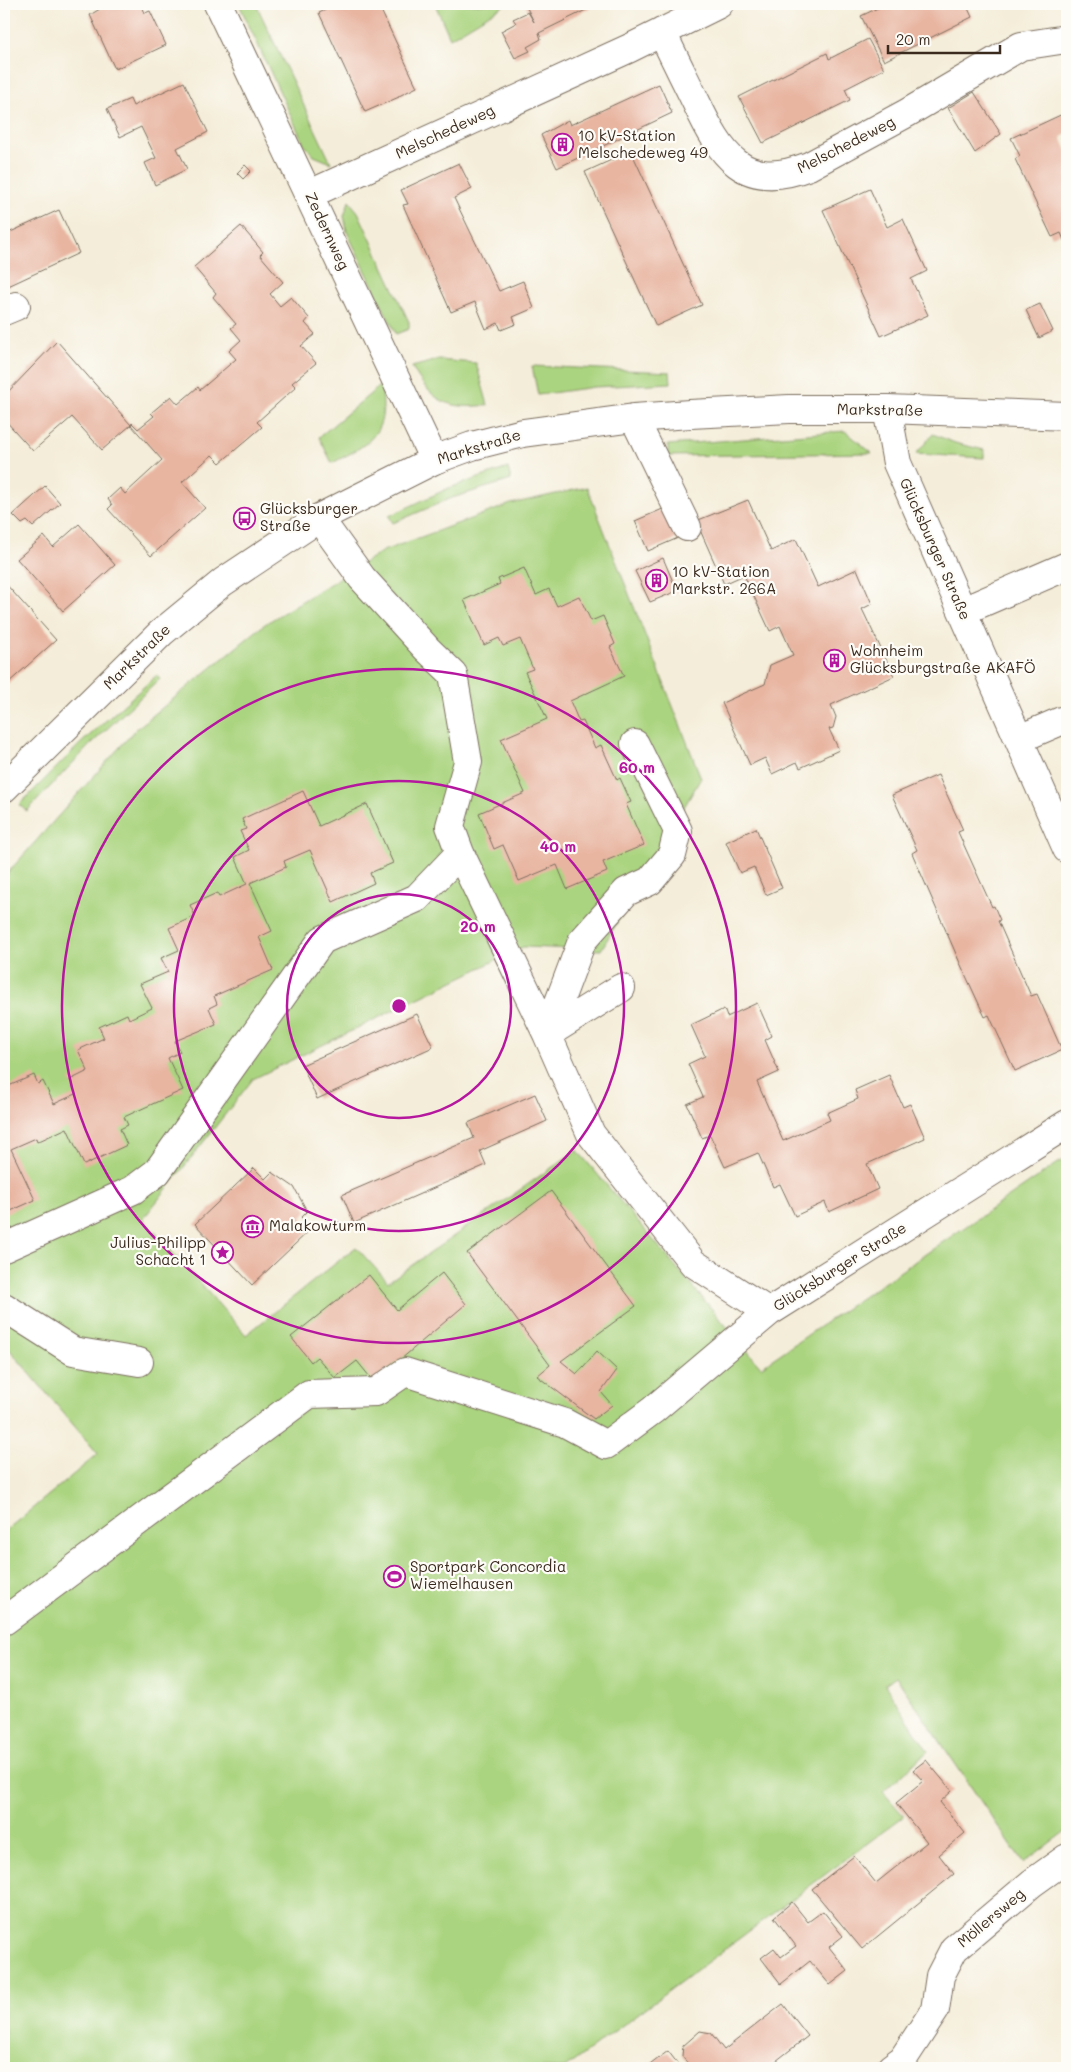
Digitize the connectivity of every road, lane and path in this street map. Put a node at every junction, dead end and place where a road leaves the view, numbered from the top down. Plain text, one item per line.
1 (218, 4) edge
2 (720, 4) edge
3 (662, 32) junction
4 (1060, 40) dead end
5 (310, 194) junction
6 (887, 409) junction
7 (1067, 416) edge
8 (634, 418) junction
9 (434, 460) junction
10 (319, 518) junction
11 (687, 527) dead end
12 (1067, 566) edge
13 (963, 611) junction
14 (1067, 721) edge
15 (1018, 739) junction
16 (635, 744) dead end
17 (4, 788) edge
18 (1067, 849) edge
19 (460, 853) junction
20 (621, 988) dead end
21 (547, 1034) junction
22 (1067, 1124) edge
23 (4, 1248) edge
24 (4, 1307) edge
25 (769, 1312) junction
26 (139, 1362) dead end
27 (4, 1621) edge
28 (1067, 1858) edge
29 (891, 2068) edge

1 - 5 street, Zedernweg
2 - 3 street, Melschedeweg
3 - 4 street, Melschedeweg
3 - 5 street, Melschedeweg
5 - 9 street, Zedernweg
6 - 7 street, Markstraße
6 - 8 street, Markstraße
6 - 13 street, Glücksburger Straße
8 - 9 street, Markstraße
8 - 11 street
9 - 10 street, Markstraße
10 - 17 street, Markstraße
10 - 19 street, Glücksburger Straße
12 - 13 street
13 - 15 street, Glücksburger Straße
14 - 15 street
15 - 18 street, Glücksburger Straße
16 - 21 street
19 - 21 street, Glücksburger Straße
19 - 23 street
20 - 21 street
21 - 25 street, Glücksburger Straße
22 - 25 street, Glücksburger Straße
24 - 26 street
25 - 27 street
28 - 29 street, Möllersweg

